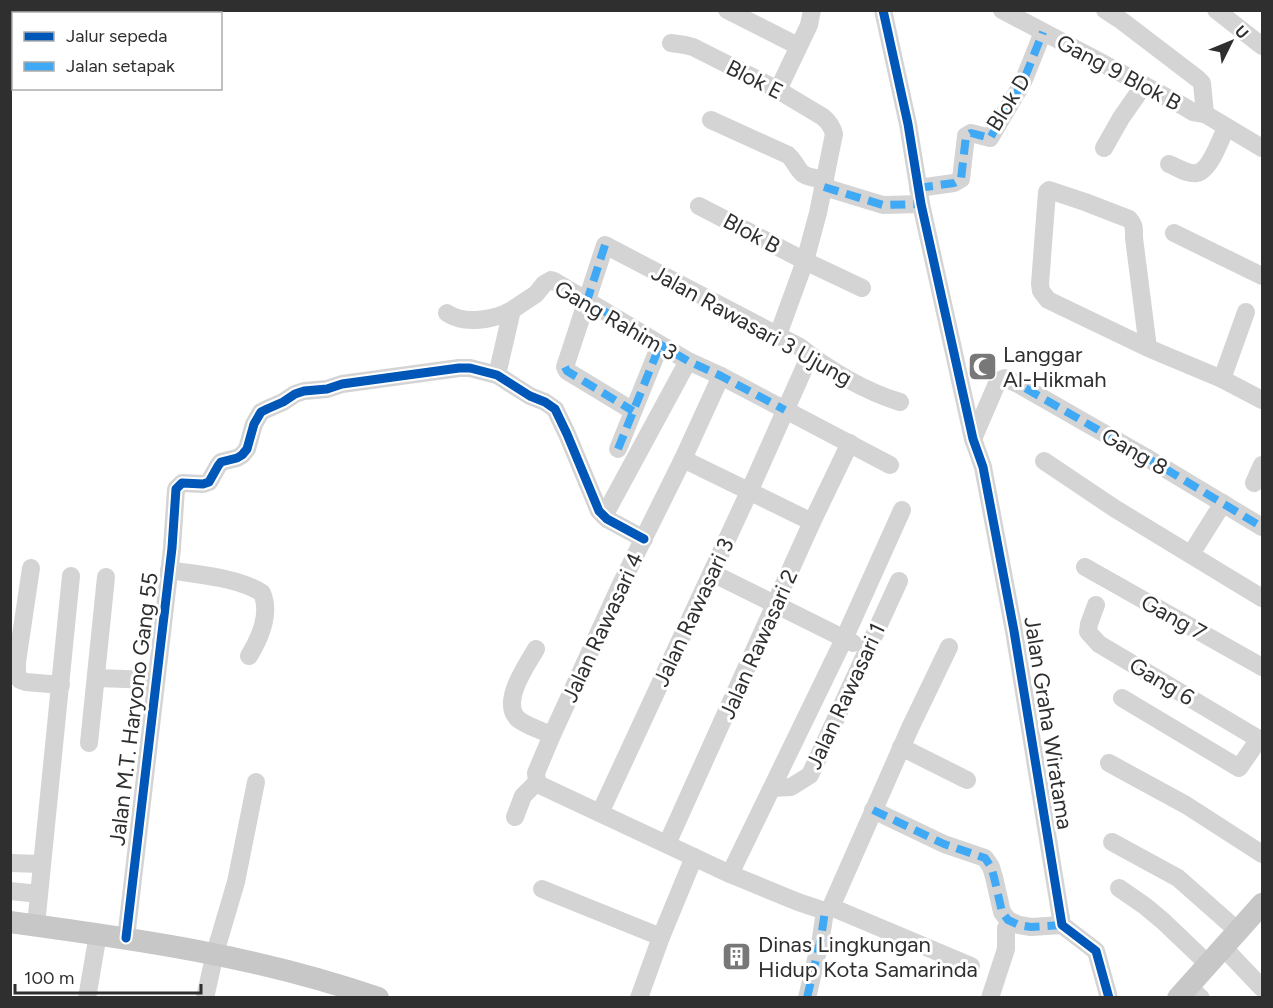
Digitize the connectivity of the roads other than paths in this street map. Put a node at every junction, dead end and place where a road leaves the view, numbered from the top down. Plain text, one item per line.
1 (727, 10) edge
2 (812, 10) edge
3 (883, 10) edge
4 (1002, 10) edge
5 (1105, 10) edge
6 (1216, 10) edge
7 (1043, 32) junction
8 (671, 44) dead end
9 (798, 46) junction
10 (1263, 46) edge
11 (1144, 85) junction
12 (778, 90) junction
13 (1204, 114) junction
14 (711, 120) dead end
15 (1226, 128) junction
16 (1104, 148) dead end
17 (1263, 148) edge
18 (1169, 164) dead end
19 (825, 184) junction
20 (919, 196) junction
21 (699, 206) dead end
22 (1174, 233) dead end
23 (805, 261) junction
24 (1263, 276) edge
25 (862, 288) dead end
26 (586, 301) junction
27 (512, 310) junction
28 (1246, 312) dead end
29 (447, 314) dead end
30 (778, 335) junction
31 (660, 345) junction
32 (1148, 348) junction
33 (810, 355) junction
34 (688, 361) junction
35 (497, 375) junction
36 (721, 376) junction
37 (1222, 379) junction
38 (1263, 400) edge
39 (900, 402) dead end
40 (785, 410) junction
41 (633, 411) junction
42 (973, 439) junction
43 (850, 443) junction
44 (618, 449) dead end
45 (683, 459) junction
46 (1044, 461) dead end
47 (890, 465) dead end
48 (1263, 465) edge
49 (1254, 483) dead end
50 (749, 492) junction
51 (1222, 503) junction
52 (902, 510) dead end
53 (604, 516) junction
54 (813, 522) junction
55 (1263, 527) edge
56 (644, 539) junction
57 (1191, 554) junction
58 (1085, 567) dead end
59 (31, 568) dead end
60 (169, 570) junction
61 (712, 573) junction
62 (71, 576) dead end
63 (106, 577) dead end
64 (899, 581) dead end
65 (1263, 598) edge
66 (1096, 605) dead end
67 (775, 606) junction
68 (844, 639) junction
69 (949, 647) dead end
70 (536, 649) dead end
71 (867, 651) junction
72 (249, 656) dead end
73 (1263, 667) edge
74 (96, 678) junction
75 (155, 680) junction
76 (61, 685) junction
77 (1122, 698) dead end
78 (552, 735) junction
79 (1261, 740) edge
80 (89, 743) dead end
81 (901, 747) junction
82 (1109, 763) dead end
83 (967, 780) dead end
84 (256, 782) dead end
85 (537, 782) junction
86 (772, 788) junction
87 (873, 810) junction
88 (600, 813) junction
89 (515, 817) dead end
90 (1112, 842) dead end
91 (667, 844) junction
92 (1263, 854) edge
93 (694, 857) junction
94 (10, 863) edge
95 (42, 864) junction
96 (730, 874) junction
97 (1119, 888) dead end
98 (542, 889) dead end
99 (10, 891) edge
100 (39, 896) junction
101 (1263, 904) edge
102 (828, 909) junction
103 (10, 922) edge
104 (36, 922) junction
105 (1062, 925) junction
106 (1006, 928) dead end
107 (98, 934) junction
108 (661, 937) junction
109 (126, 938) junction
110 (1230, 939) junction
111 (215, 953) junction
112 (1208, 964) junction
113 (971, 966) dead end
114 (1263, 988) edge
115 (1189, 994) edge
116 (87, 998) edge
117 (206, 998) edge
118 (378, 998) edge
119 (639, 998) edge
120 (807, 998) edge
121 (990, 998) edge
122 (1109, 998) edge

1 - 9 street
2 - 9 street
3 - 20 street, Jalan Graha Wiratama
4 - 7 street, Gang 9 Blok B
5 - 13 street
6 - 10 street
7 - 11 street, Gang 9 Blok B
7 - 20 street, Blok D
8 - 12 street, Blok E
9 - 12 street
11 - 13 street, Gang 9 Blok B
11 - 16 street
12 - 19 street, Blok E
13 - 15 street, Gang 9 Blok B
14 - 19 street
15 - 17 street, Gang 9 Blok B
15 - 18 street
19 - 20 street
19 - 23 street
20 - 42 street, Jalan Graha Wiratama
21 - 23 street, Blok B
22 - 24 street
23 - 25 street, Blok B
23 - 30 street
26 - 27 street, Gang Rahim 3
26 - 30 street, Jalan Rawasari 3 Ujung
26 - 31 street, Gang Rahim 3
26 - 41 street
27 - 29 street
27 - 35 street
28 - 37 street
30 - 33 street, Jalan Rawasari 3 Ujung
31 - 34 street, Gang Rahim 3
31 - 41 street
32 - 32 street
32 - 37 street
33 - 39 street, Jalan Rawasari 3 Ujung
33 - 40 street, Jalan Rawasari 3
34 - 36 street, Gang Rahim 3
34 - 53 street
35 - 53 street
35 - 60 street, Jalan M.T. Haryono Gang 55
36 - 40 street, Gang Rahim 3
36 - 45 street, Jalan Rawasari 4
37 - 38 street
40 - 43 street, Gang Rahim 3
40 - 50 street, Jalan Rawasari 3
41 - 44 street
42 - 51 street, Gang 8
42 - 105 street, Jalan Graha Wiratama
43 - 47 street, Gang Rahim 3
43 - 54 street, Jalan Rawasari 2
45 - 50 street
45 - 56 street, Jalan Rawasari 4
46 - 57 street
48 - 49 street
50 - 54 street
50 - 61 street, Jalan Rawasari 3
51 - 55 street, Gang 8
51 - 57 street
52 - 68 street
53 - 56 street
54 - 67 street, Jalan Rawasari 2
56 - 78 street, Jalan Rawasari 4
57 - 65 street
58 - 73 street, Gang 7
59 - 76 street
60 - 72 street
60 - 75 street, Jalan M.T. Haryono Gang 55
61 - 67 street
61 - 88 street, Jalan Rawasari 3
62 - 76 street
63 - 74 street
64 - 71 street, Jalan Rawasari 1
66 - 79 street, Gang 6
67 - 68 street
67 - 91 street, Jalan Rawasari 2
68 - 71 street
68 - 86 street
69 - 81 street
70 - 78 street
71 - 86 street, Jalan Rawasari 1
74 - 75 street
74 - 80 street
75 - 109 street, Jalan M.T. Haryono Gang 55
76 - 95 street
77 - 79 street
78 - 85 street, Jalan Rawasari 4
81 - 83 street
81 - 87 street
82 - 92 street
84 - 111 street
85 - 88 street
85 - 89 street
86 - 96 street
87 - 102 street
87 - 105 street
88 - 91 street
90 - 110 street
91 - 93 street
93 - 96 street
93 - 108 street
94 - 95 street
95 - 100 street
96 - 102 street
97 - 112 street
98 - 108 street
99 - 100 street
100 - 104 street
101 - 110 main road
102 - 113 street
102 - 120 street
103 - 104 main road
104 - 107 main road
105 - 122 street
106 - 121 street
107 - 109 main road
107 - 116 street
108 - 119 street
109 - 111 main road
110 - 112 main road
110 - 114 street
111 - 117 street
111 - 118 main road
112 - 115 main road

